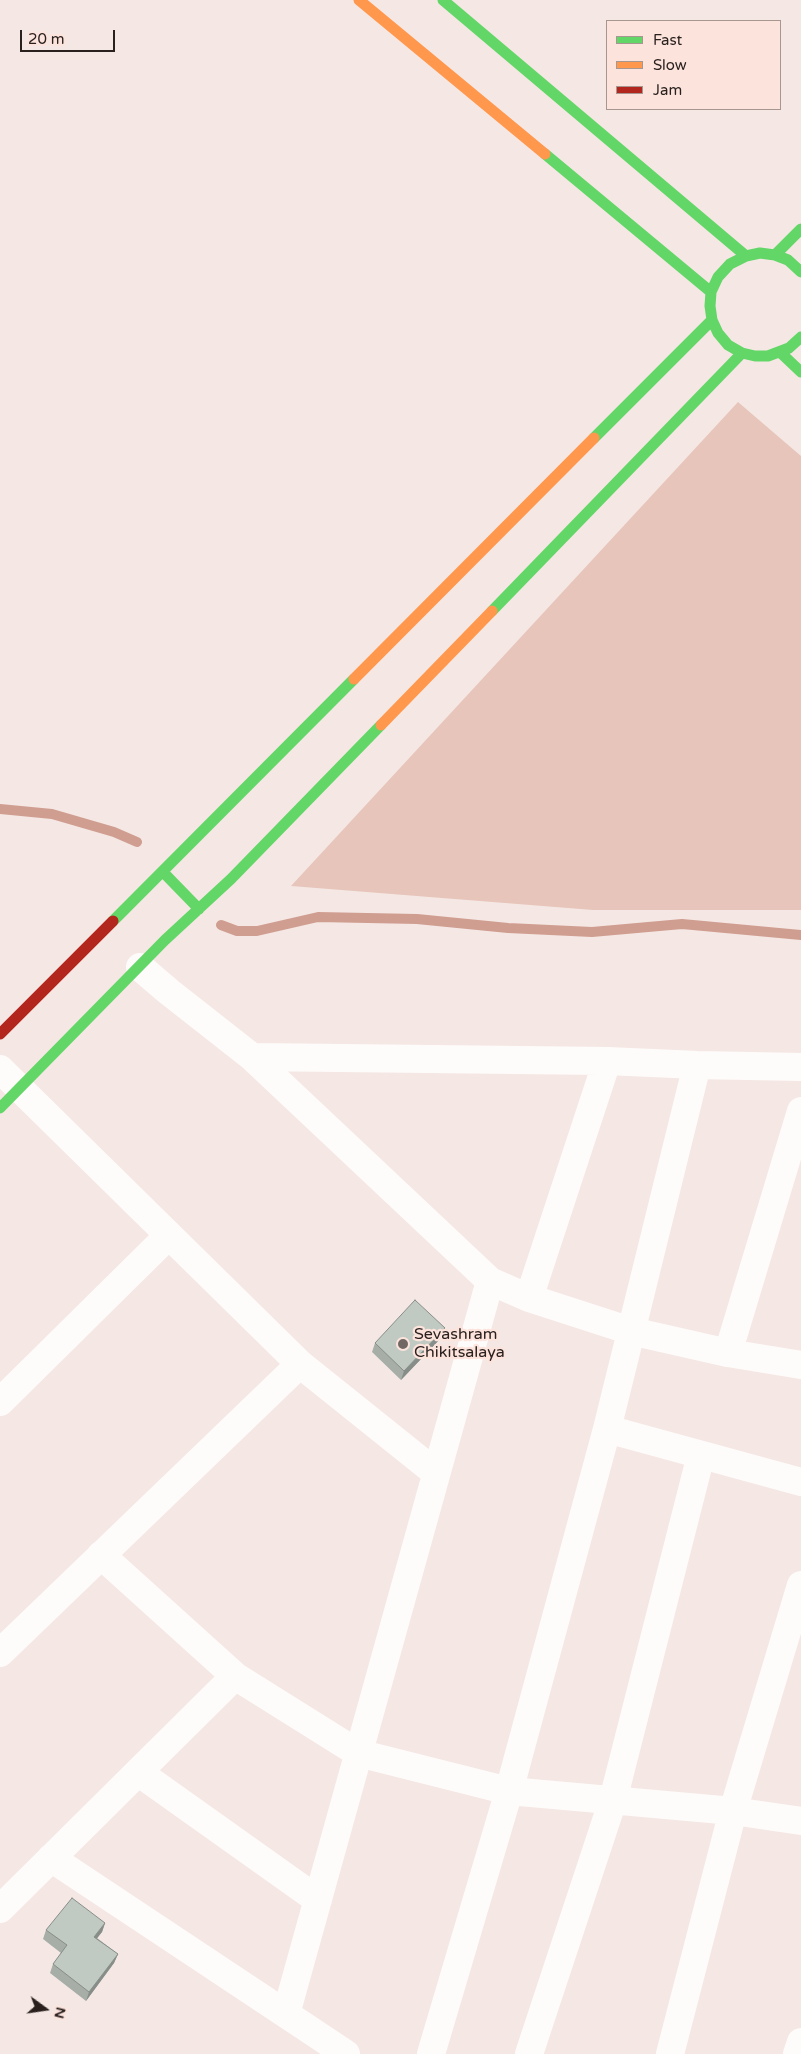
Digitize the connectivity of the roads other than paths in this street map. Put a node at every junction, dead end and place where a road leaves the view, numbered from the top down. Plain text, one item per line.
1 (443, 0) edge
2 (366, 3) edge
3 (801, 229) edge
4 (776, 255) junction
5 (746, 256) junction
6 (801, 272) edge
7 (711, 292) junction
8 (712, 320) junction
9 (801, 337) edge
10 (742, 353) junction
11 (781, 353) junction
12 (801, 372) edge
13 (163, 872) junction
14 (200, 909) junction
15 (140, 967) junction
16 (0, 1034) edge
17 (252, 1057) junction
18 (608, 1061) junction
19 (697, 1065) junction
20 (801, 1067) edge
21 (0, 1069) edge
22 (20, 1089) junction
23 (0, 1108) edge
24 (801, 1111) edge
25 (169, 1236) junction
26 (490, 1281) junction
27 (529, 1298) junction
28 (632, 1331) junction
29 (728, 1353) junction
30 (300, 1364) junction
31 (801, 1365) edge
32 (0, 1402) edge
33 (607, 1429) junction
34 (701, 1455) junction
35 (436, 1473) junction
36 (801, 1482) edge
37 (102, 1555) junction
38 (801, 1585) edge
39 (0, 1653) edge
40 (234, 1676) junction
41 (358, 1753) junction
42 (138, 1772) junction
43 (509, 1792) junction
44 (613, 1800) junction
45 (733, 1811) junction
46 (801, 1821) edge
47 (52, 1858) junction
48 (318, 1900) junction
49 (0, 1909) edge
50 (286, 2014) junction
51 (801, 2042) edge
52 (346, 2054) edge
53 (431, 2054) edge
54 (528, 2054) edge
55 (670, 2054) edge
56 (797, 2054) edge

1 - 5 street
2 - 7 street
3 - 4 street
4 - 5 street
4 - 6 street
5 - 7 street
7 - 8 street
8 - 10 street
8 - 13 street
9 - 11 street
10 - 11 street
10 - 14 street
11 - 12 street
13 - 14 street
13 - 16 street
14 - 15 street
15 - 17 street
15 - 22 street
17 - 18 street
17 - 26 street
18 - 19 street
18 - 27 street
19 - 20 street
19 - 28 street
21 - 22 street
22 - 23 street
22 - 25 street
24 - 29 street
25 - 30 street
25 - 32 street
26 - 27 street
26 - 35 street
27 - 28 street
28 - 29 street
28 - 33 street
29 - 31 street
30 - 35 street
30 - 37 street
33 - 34 street
33 - 43 street
34 - 36 street
34 - 44 street
35 - 41 street
37 - 39 street
37 - 40 street
38 - 45 street
40 - 41 street
40 - 42 street
41 - 43 street
41 - 48 street
42 - 47 street
42 - 48 street
43 - 44 street
43 - 53 street
44 - 45 street
44 - 54 street
45 - 46 street
45 - 55 street
47 - 49 street
47 - 50 street
48 - 50 street
50 - 52 street
51 - 56 street

